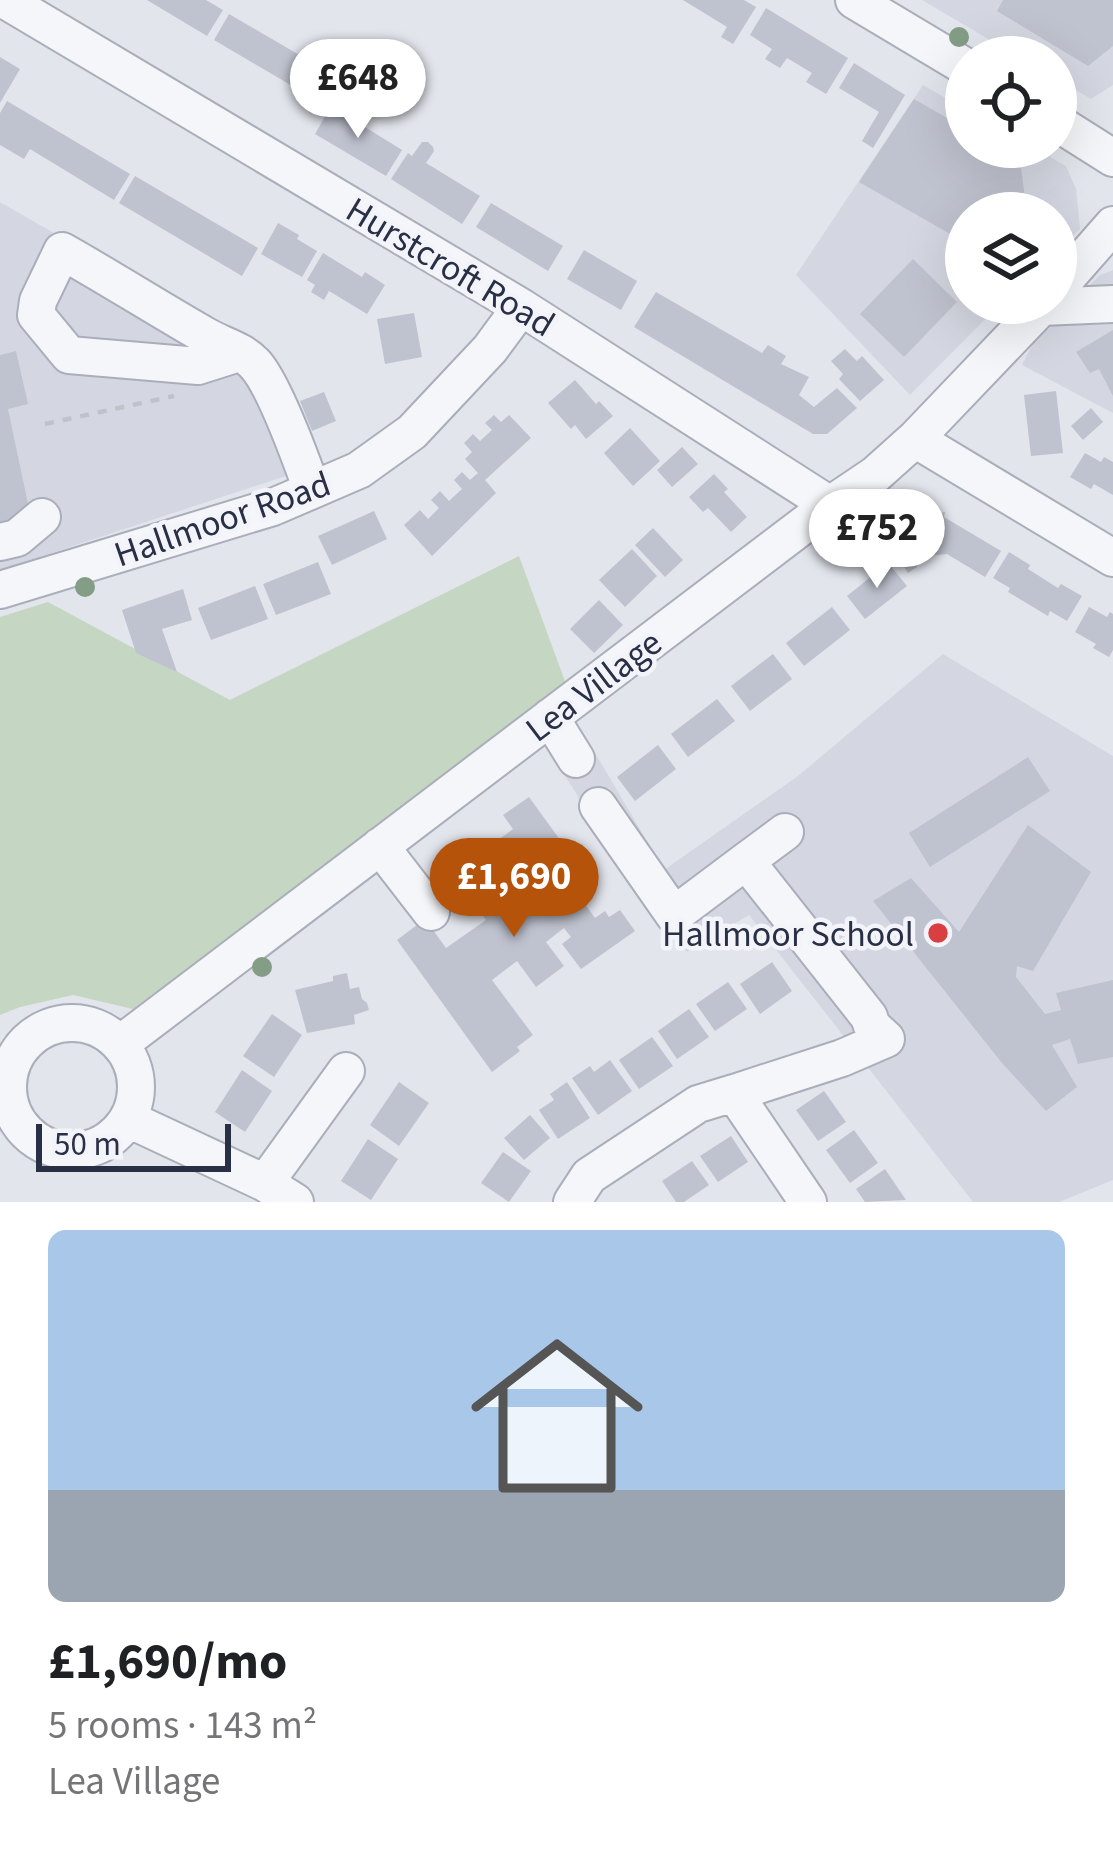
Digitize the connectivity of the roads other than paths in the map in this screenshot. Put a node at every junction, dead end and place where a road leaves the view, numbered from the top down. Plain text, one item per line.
1 (5, 0) edge
2 (854, 0) edge
3 (945, 55) edge
4 (1077, 135) edge
5 (1113, 158) edge
6 (1113, 225) edge
7 (1077, 267) edge
8 (1077, 302) edge
9 (1113, 304) edge
10 (521, 307) junction
11 (1025, 324) edge
12 (239, 353) junction
13 (915, 439) junction
14 (312, 490) junction
15 (830, 505) junction
16 (42, 517) dead end
17 (0, 542) edge
18 (1113, 558) edge
19 (0, 590) edge
20 (550, 717) junction
21 (576, 759) dead end
22 (598, 806) dead end
23 (785, 832) dead end
24 (380, 846) junction
25 (746, 861) junction
26 (431, 912) dead end
27 (120, 1044) junction
28 (6, 1059) edge
29 (346, 1071) dead end
30 (734, 1093) junction
31 (128, 1119) junction
32 (9, 1131) edge
33 (280, 1193) edge
34 (799, 1199) edge
35 (572, 1202) edge

1 - 10 street, Hurstcroft Road
2 - 3 street
4 - 5 street
6 - 7 street, Lea Village
8 - 9 street
10 - 14 street, Hallmoor Road
10 - 15 street, Hurstcroft Road
11 - 13 street, Lea Village
12 - 12 street
12 - 14 street
13 - 15 street, Lea Village
13 - 18 street
14 - 19 street, Hallmoor Road
15 - 20 street, Lea Village
16 - 17 street
20 - 21 street
20 - 24 street, Lea Village
22 - 25 street
23 - 25 street
24 - 26 street
24 - 27 street, Lea Village
25 - 30 street
27 - 28 street
27 - 31 street
28 - 32 street
29 - 33 street
30 - 34 street
30 - 35 street
31 - 32 street
31 - 33 street

